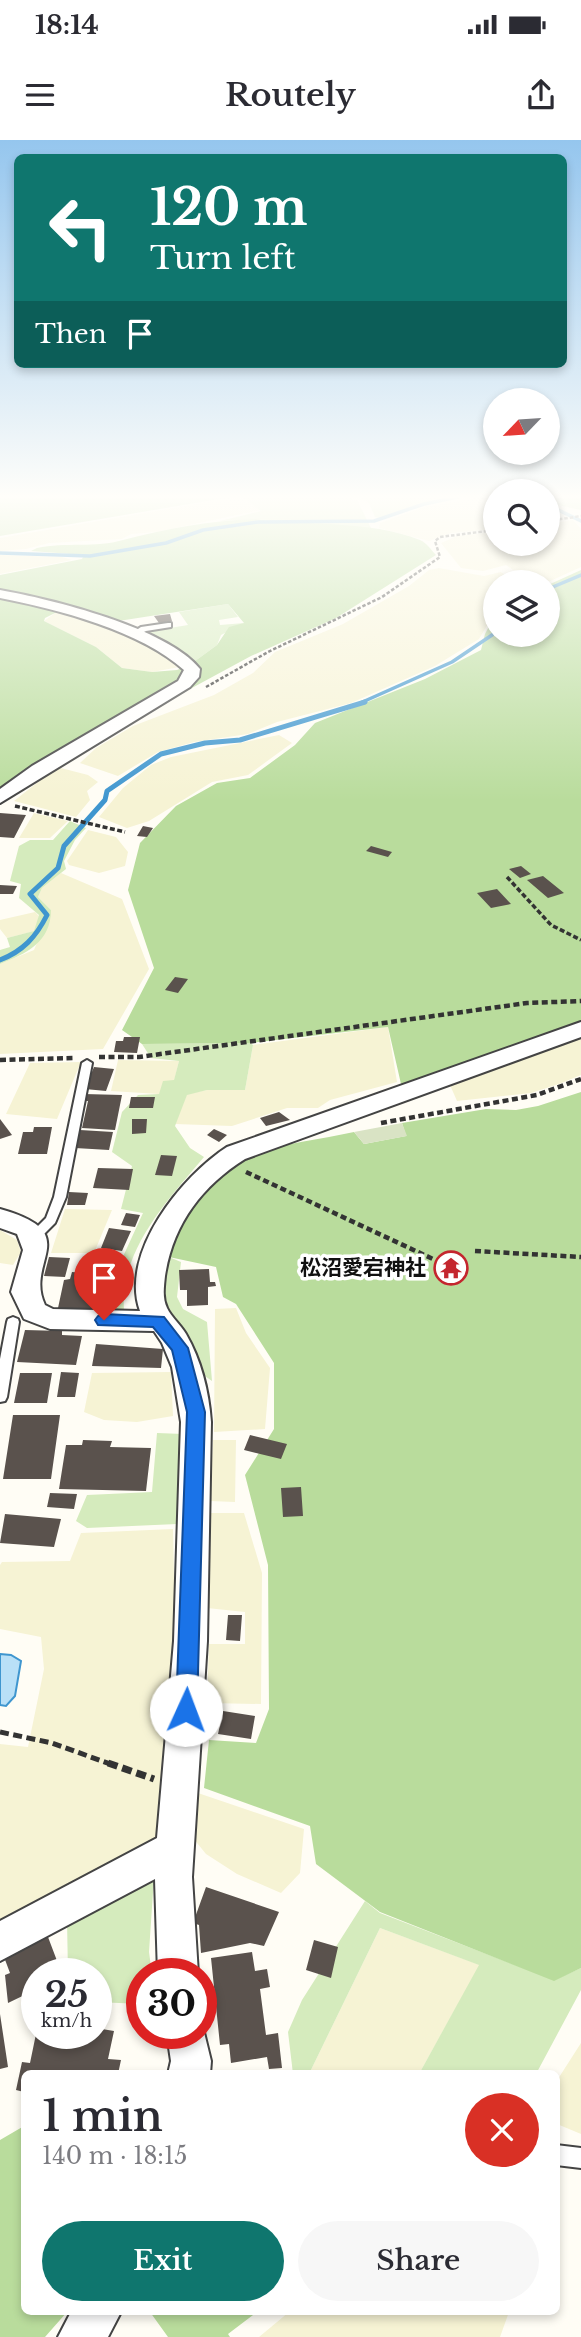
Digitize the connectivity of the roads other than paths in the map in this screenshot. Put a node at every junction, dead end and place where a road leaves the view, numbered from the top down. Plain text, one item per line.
1 (21, 597) edge
2 (168, 625) dead end
3 (133, 635) junction
4 (7, 802) edge
5 (581, 1028) edge
6 (89, 1059) road end
7 (0, 1218) edge
8 (33, 1238) junction
9 (16, 1318) edge
10 (158, 1321) junction
11 (0, 1397) edge
12 (176, 1848) junction
13 (0, 1942) edge
14 (177, 1958) edge
15 (560, 2156) edge
16 (580, 2158) edge
17 (96, 2315) edge
18 (81, 2337) edge

1 - 3 street
2 - 3 lane
3 - 4 street
5 - 10 street
6 - 8 lane
7 - 8 street
8 - 9 street
9 - 10 street
9 - 11 lane
10 - 12 street
12 - 13 street
12 - 14 street
15 - 16 lane
17 - 18 street

